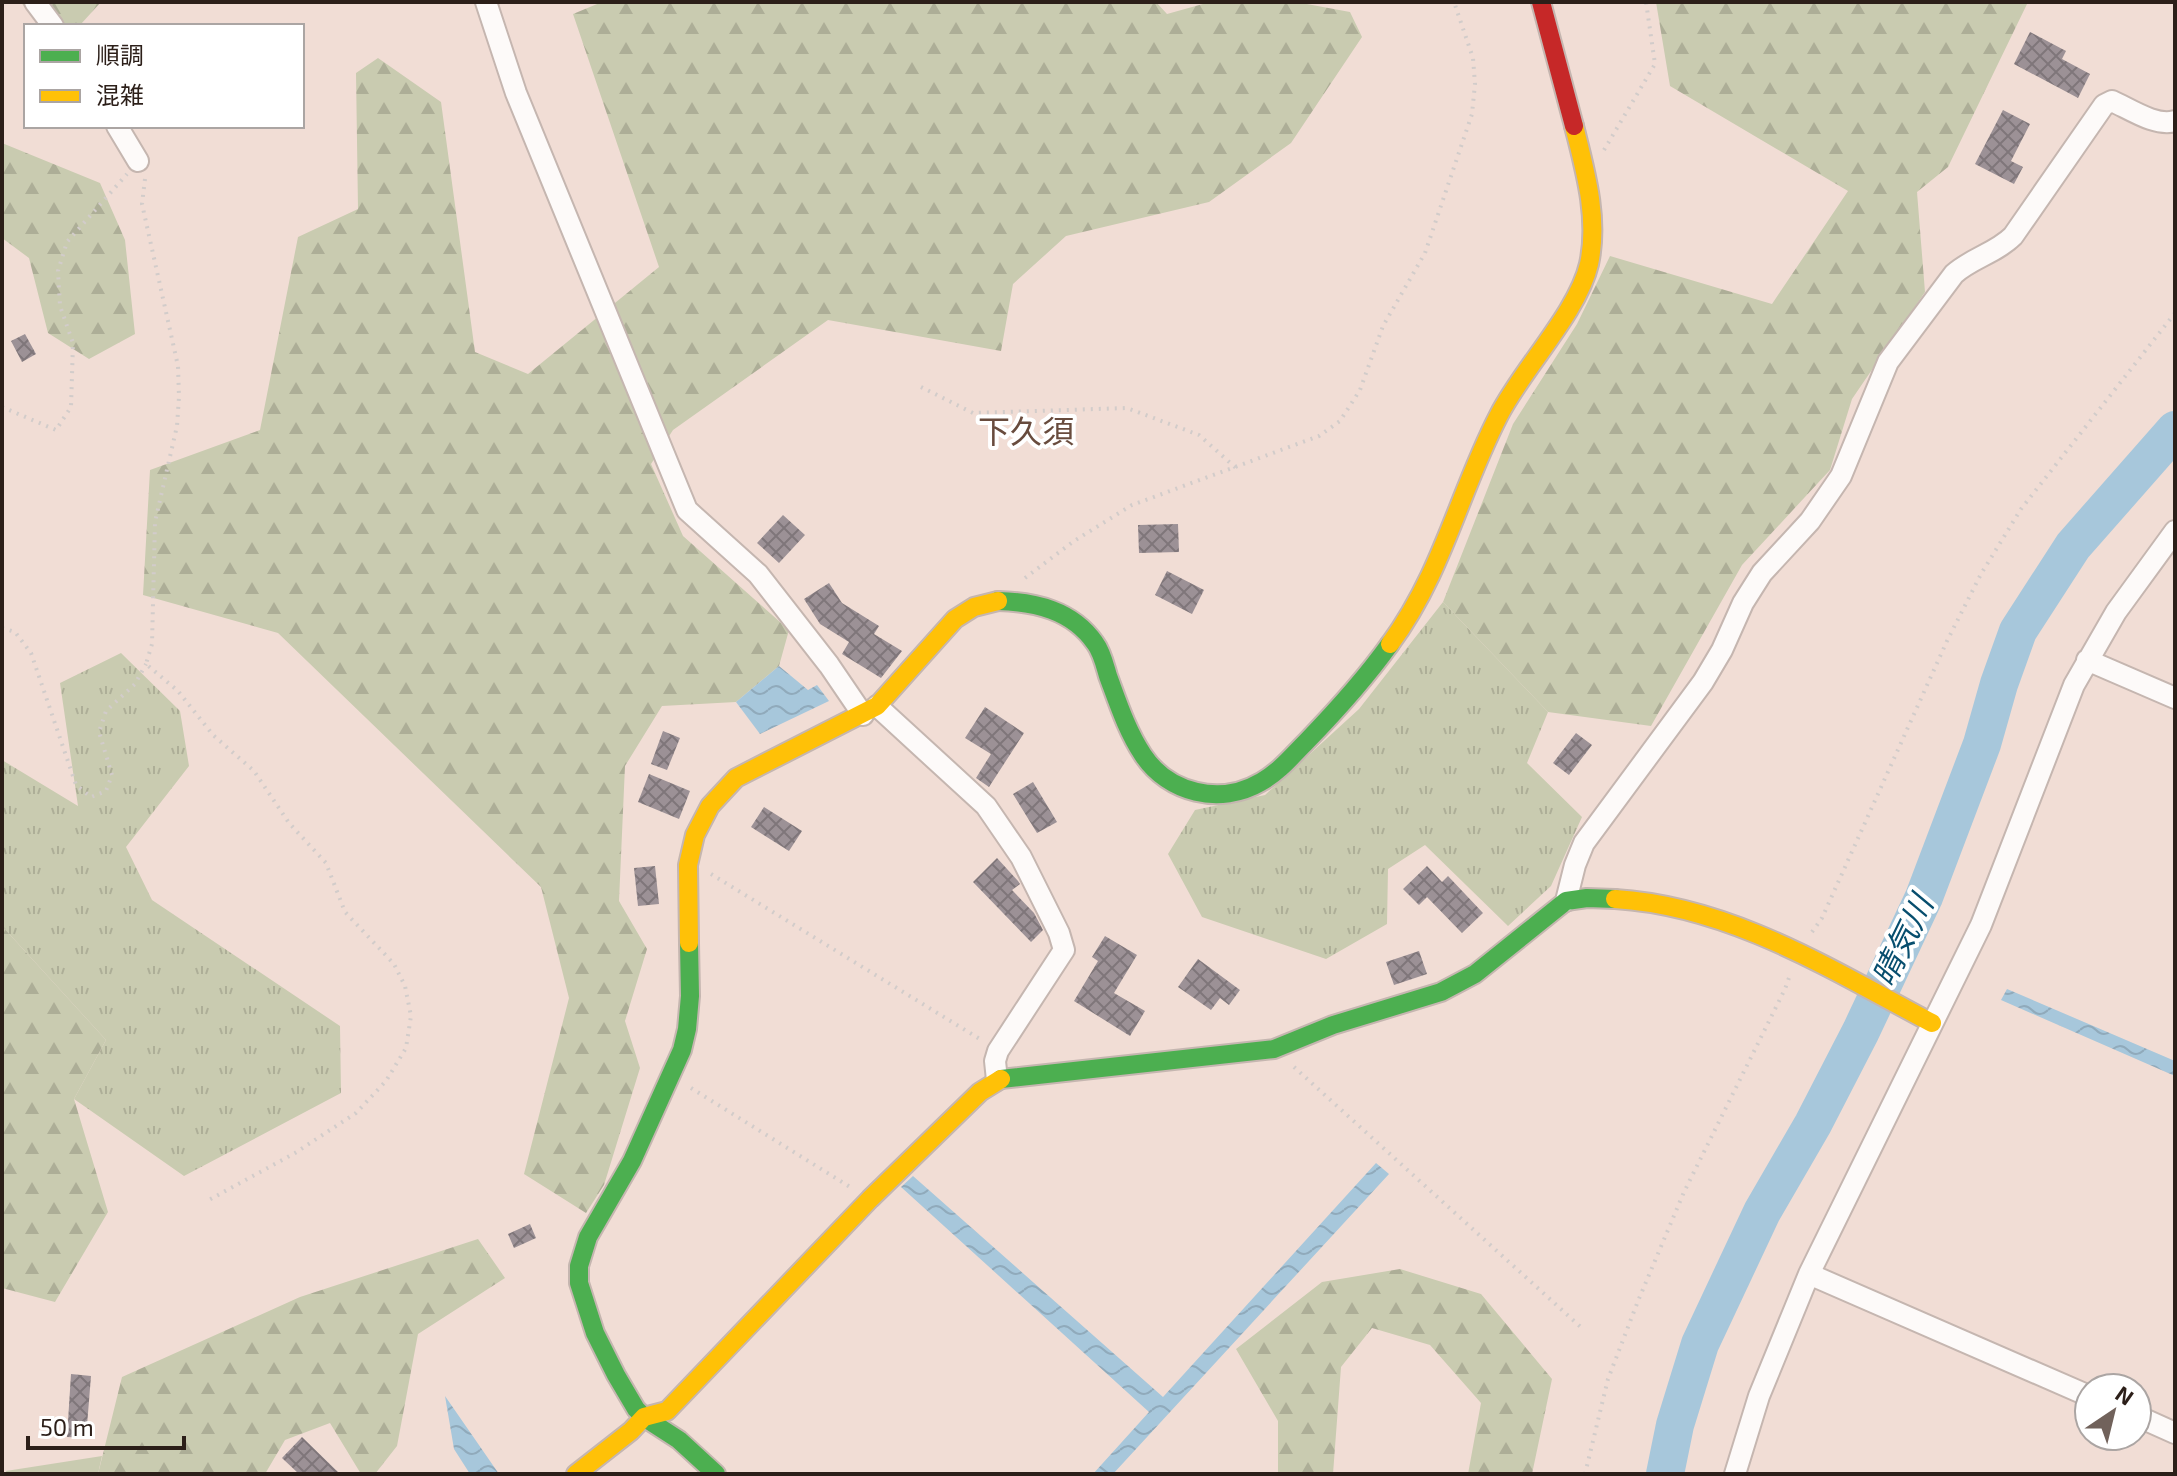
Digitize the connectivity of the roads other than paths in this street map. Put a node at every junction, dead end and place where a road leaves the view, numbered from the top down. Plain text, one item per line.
1 (35, 2) edge
2 (486, 2) edge
3 (1541, 2) edge
4 (52, 24) edge
5 (2175, 121) edge
6 (118, 128) edge
7 (138, 161) road end
8 (2175, 531) edge
9 (2087, 660) junction
10 (2175, 698) edge
11 (870, 710) junction
12 (1566, 901) junction
13 (1932, 1023) junction
14 (997, 1080) junction
15 (1809, 1274) junction
16 (2073, 1389) edge
17 (644, 1417) junction
18 (2153, 1423) edge
19 (2175, 1433) edge
20 (576, 1474) edge
21 (716, 1474) edge
22 (1735, 1474) edge

1 - 4 street
2 - 11 street
3 - 11 street
5 - 12 street
6 - 7 street
8 - 9 street
9 - 10 street
9 - 13 street
11 - 14 street
11 - 17 street
12 - 13 street
12 - 14 street
13 - 15 street
14 - 17 street
15 - 16 street
15 - 22 street
17 - 20 street
17 - 21 street
18 - 19 street

